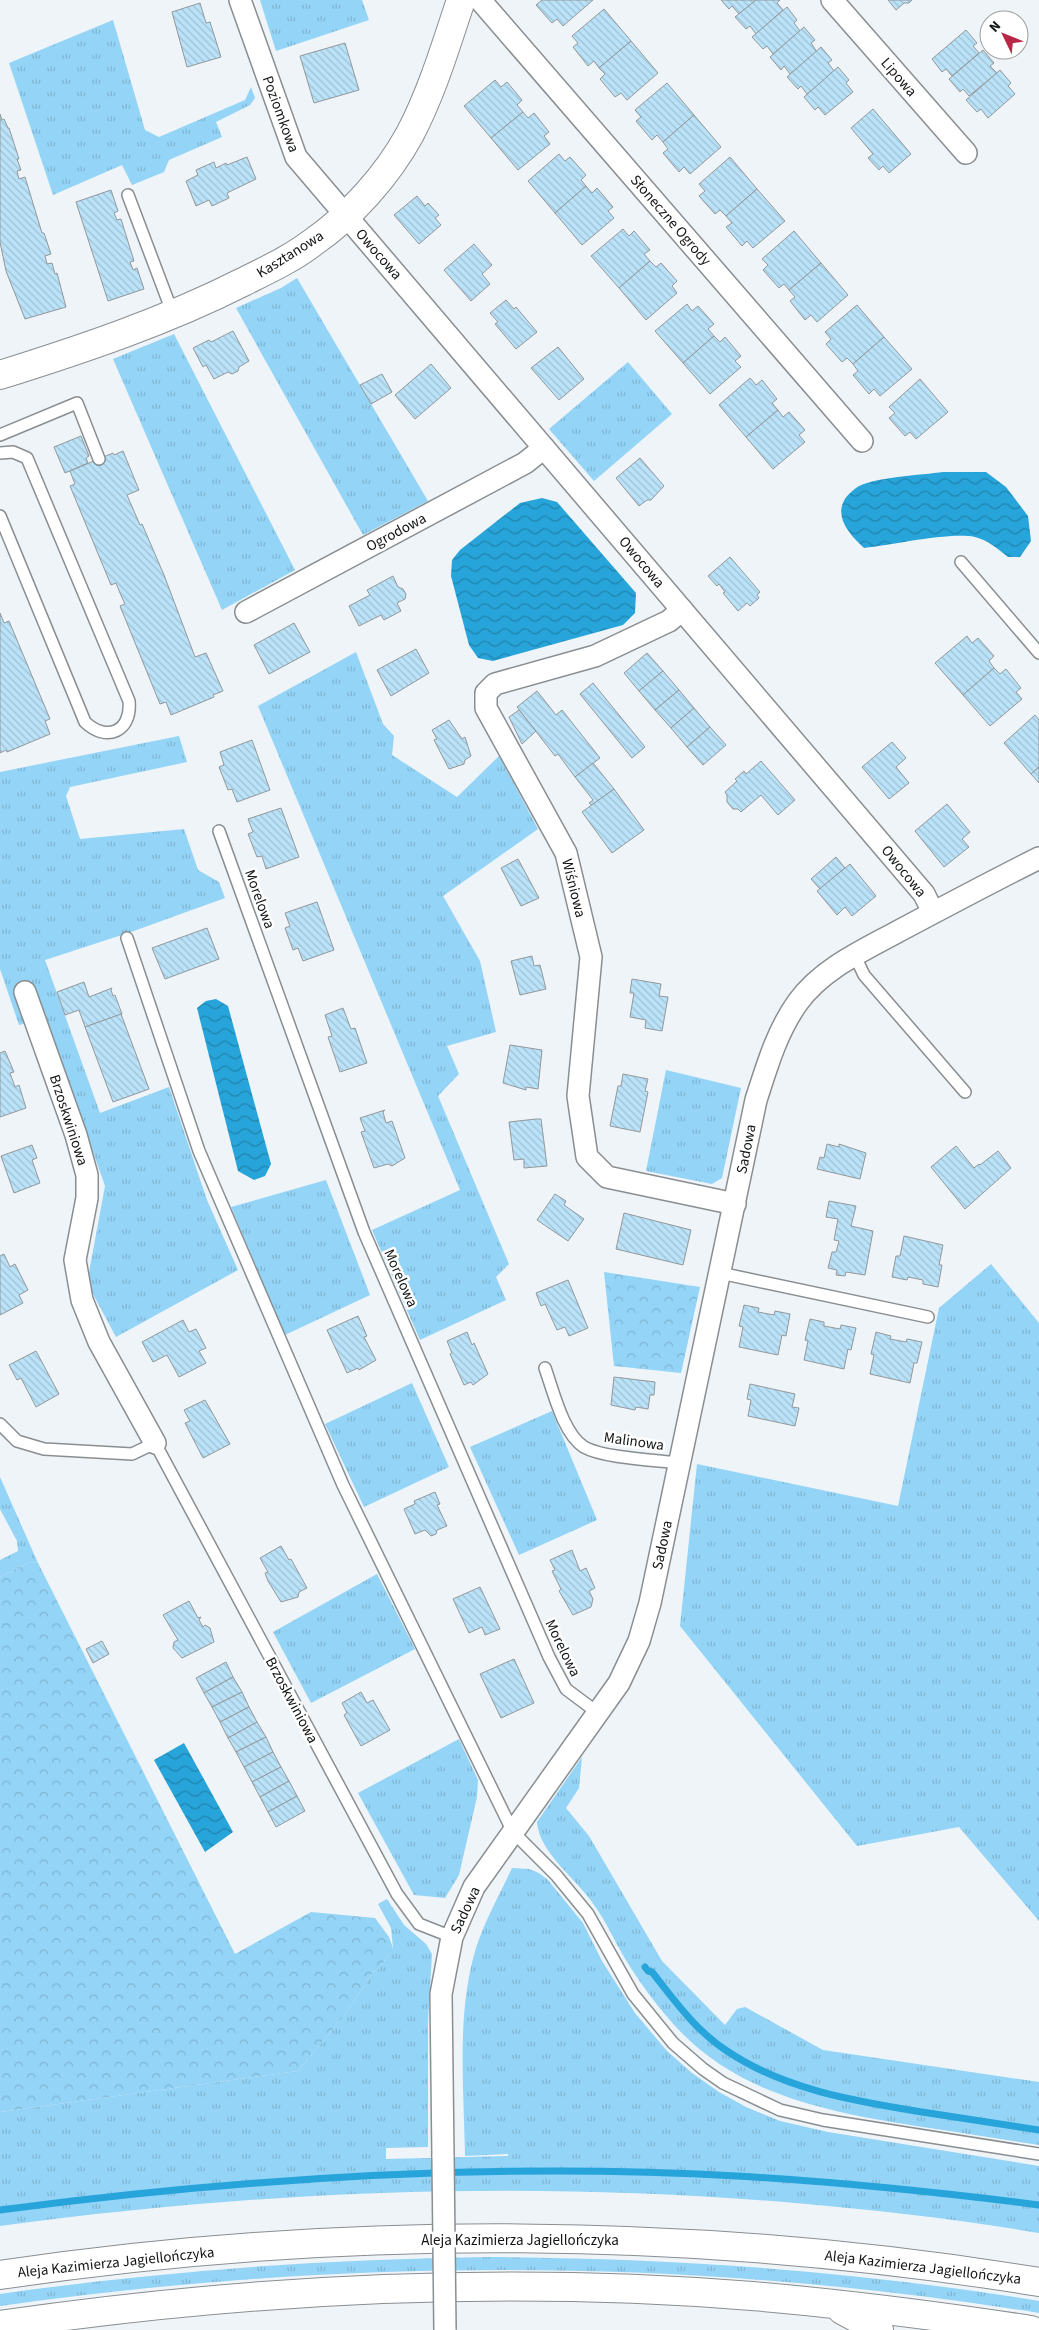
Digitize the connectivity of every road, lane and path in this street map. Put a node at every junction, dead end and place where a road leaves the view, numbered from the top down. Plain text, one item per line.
1 (240, 0) edge
2 (461, 0) edge
3 (480, 0) edge
4 (832, 0) edge
5 (966, 153) dead end
6 (128, 195) dead end
7 (346, 215) junction
8 (173, 314) junction
9 (0, 375) edge
10 (0, 435) edge
11 (862, 441) dead end
12 (544, 448) junction
13 (0, 454) edge
14 (99, 458) dead end
15 (0, 516) edge
16 (961, 562) dead end
17 (682, 610) junction
18 (246, 612) dead end
19 (1039, 653) edge
20 (219, 831) dead end
21 (1039, 858) edge
22 (934, 912) junction
23 (127, 938) dead end
24 (855, 956) junction
25 (25, 992) dead end
26 (965, 1092) dead end
27 (734, 1204) junction
28 (720, 1273) junction
29 (928, 1317) dead end
30 (545, 1368) dead end
31 (0, 1424) edge
32 (155, 1442) junction
33 (679, 1463) junction
34 (598, 1713) junction
35 (514, 1832) junction
36 (452, 1937) junction
37 (1039, 2154) edge
38 (0, 2275) edge
39 (1039, 2282) edge
40 (832, 2304) junction
41 (0, 2325) edge
42 (445, 2330) edge
43 (879, 2330) edge
44 (1031, 2330) edge

1 - 7 street, Poziomkowa
2 - 7 main road, Kasztanowa
3 - 11 street, Słoneczne Ogrody
4 - 5 street, Lipowa
6 - 8 lane
7 - 8 main road, Kasztanowa
7 - 12 street, Owocowa
8 - 9 main road, Kasztanowa
10 - 14 lane
12 - 17 street, Owocowa
12 - 18 street, Ogrodowa
13 - 15 lane
16 - 19 lane
17 - 22 street, Owocowa
17 - 27 street, Wiśniowa
20 - 34 lane, Morelowa
21 - 22 street, Sadowa
22 - 24 street, Sadowa
23 - 35 lane
24 - 26 lane
24 - 27 street, Sadowa
25 - 32 street, Brzoskwiniowa
27 - 28 street, Sadowa
28 - 29 lane
28 - 33 street, Sadowa
30 - 33 lane, Malinowa
31 - 32 lane
32 - 36 lane, Brzoskwiniowa
33 - 34 street, Sadowa
34 - 35 street, Sadowa
35 - 36 street, Sadowa
35 - 37 lane
36 - 42 street, Sadowa, bridge
38 - 39 main road, Aleja Kazimierza Jagiellończyka
40 - 41 main road
40 - 43 main road
40 - 44 main road

